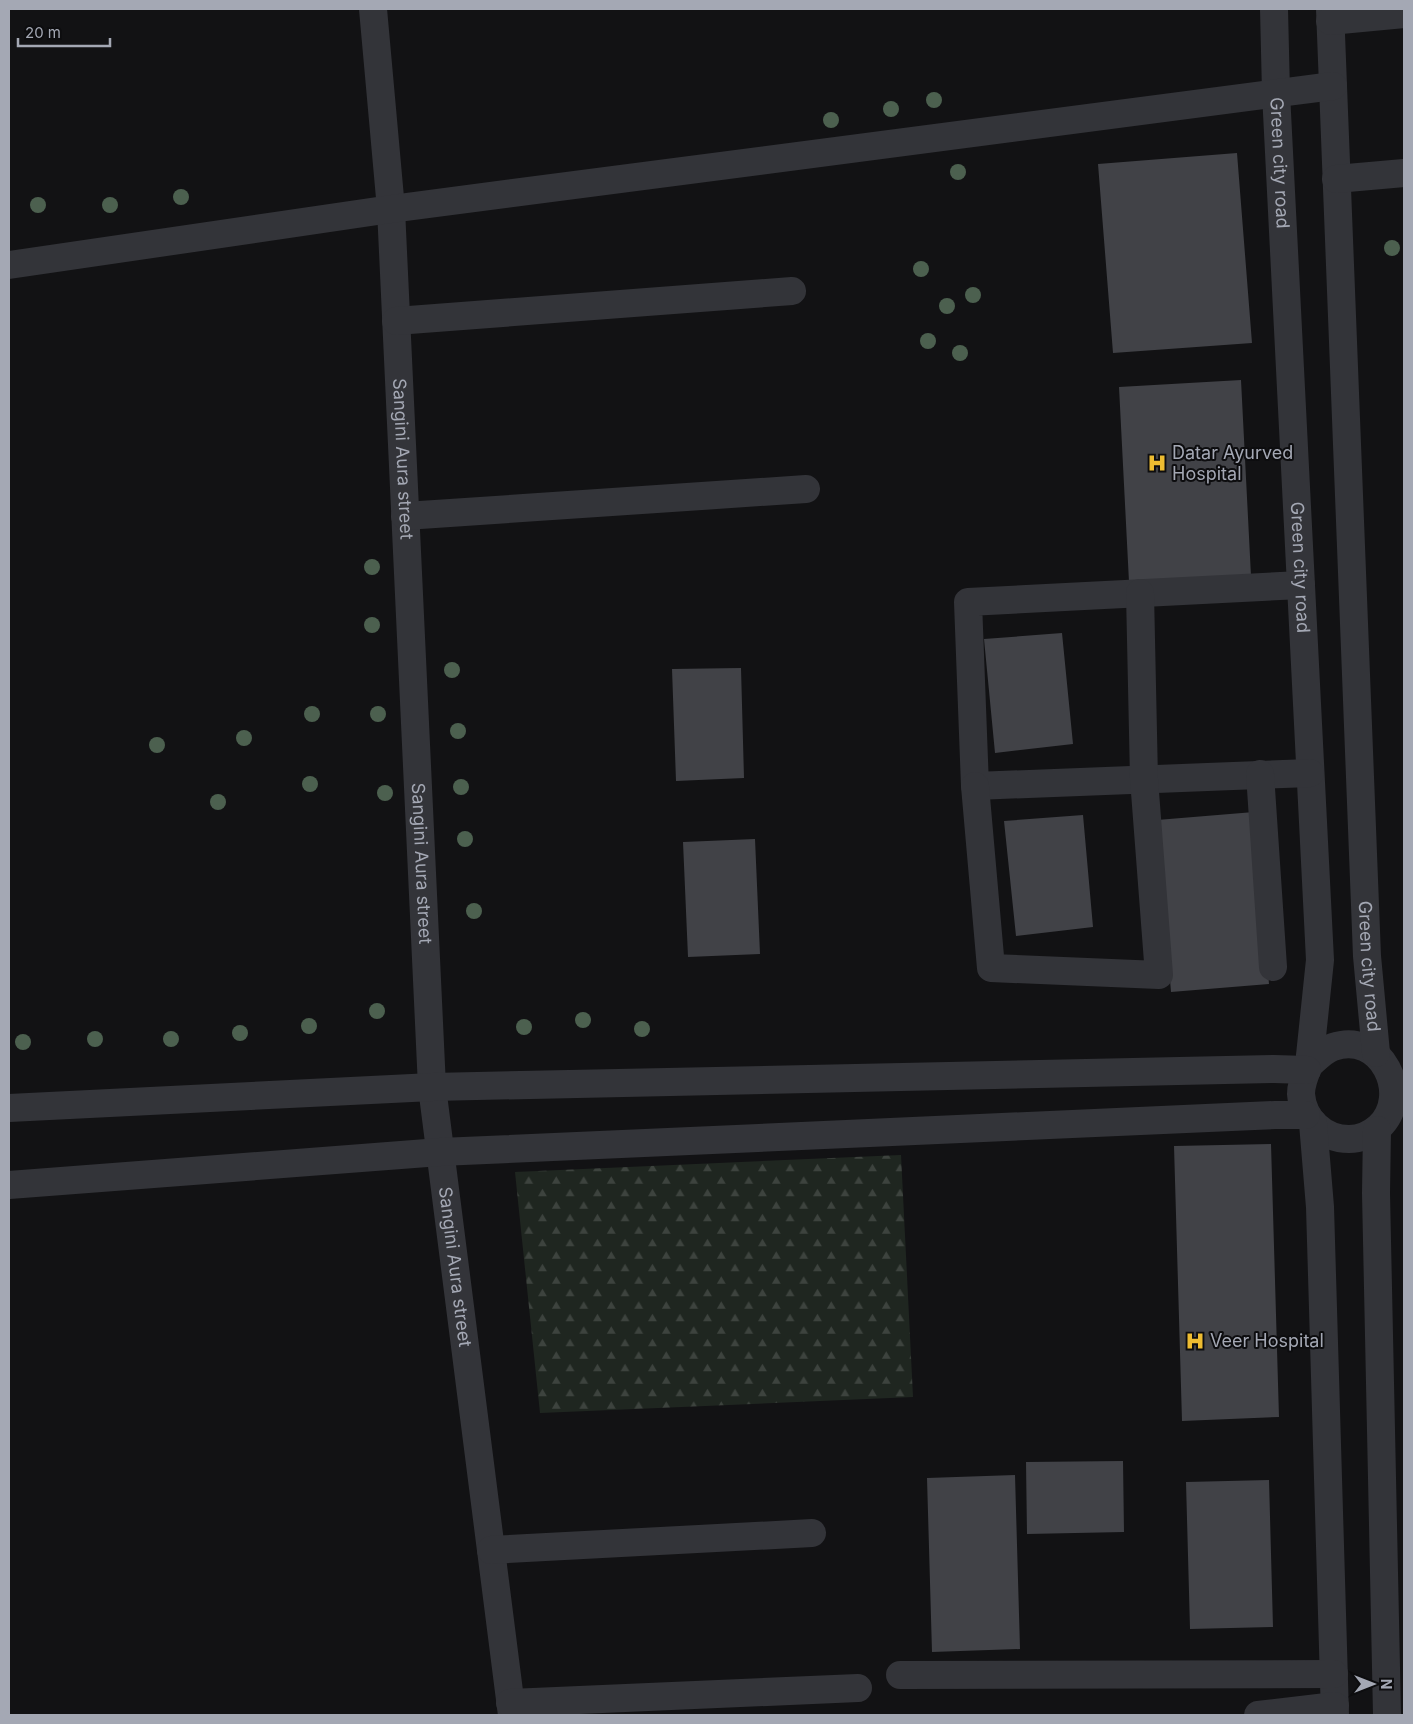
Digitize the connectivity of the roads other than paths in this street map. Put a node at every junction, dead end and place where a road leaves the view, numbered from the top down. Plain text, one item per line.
1 (373, 9) edge
2 (1274, 9) edge
3 (1404, 14) edge
4 (1330, 15) edge
5 (1332, 86) junction
6 (1276, 93) junction
7 (1404, 173) edge
8 (1336, 178) junction
9 (391, 209) junction
10 (9, 265) edge
11 (792, 291) dead end
12 (396, 321) junction
13 (806, 489) dead end
14 (405, 516) junction
15 (1301, 585) junction
16 (1140, 593) junction
17 (1310, 772) junction
18 (1260, 774) junction
19 (1144, 779) junction
20 (975, 786) junction
21 (1274, 967) dead end
22 (1389, 1060) edge
23 (1308, 1068) junction
24 (432, 1087) junction
25 (9, 1108) edge
26 (1310, 1119) junction
27 (1389, 1125) edge
28 (440, 1152) junction
29 (9, 1185) edge
30 (812, 1533) dead end
31 (491, 1550) junction
32 (1334, 1674) junction
33 (900, 1675) dead end
34 (858, 1688) dead end
35 (511, 1709) edge
36 (1335, 1711) edge
37 (1258, 1715) edge
38 (1387, 1715) edge

1 - 9 street, Sangini Aura street
2 - 6 street, Green city road
3 - 4 street
4 - 5 street, Green city road
5 - 6 street
5 - 8 street, Green city road
6 - 9 street
6 - 15 street, Green city road
7 - 8 street
8 - 22 street, Green city road
9 - 10 street
9 - 12 street, Sangini Aura street
11 - 12 street
12 - 14 street, Sangini Aura street
13 - 14 street
14 - 24 street, Sangini Aura street
15 - 16 street
15 - 17 street, Green city road
16 - 19 street
16 - 20 street
17 - 18 street
17 - 23 street, Green city road
18 - 19 street
18 - 21 street
19 - 20 street
19 - 20 street
22 - 23 street
22 - 27 street
23 - 24 street
23 - 26 street
24 - 25 street
24 - 28 street, Sangini Aura street
26 - 27 street
26 - 28 street
26 - 32 street
27 - 38 street
28 - 29 street
28 - 31 street, Sangini Aura street
30 - 31 street
31 - 35 street, Sangini Aura street
32 - 33 street
32 - 36 street
34 - 35 street
36 - 37 street

